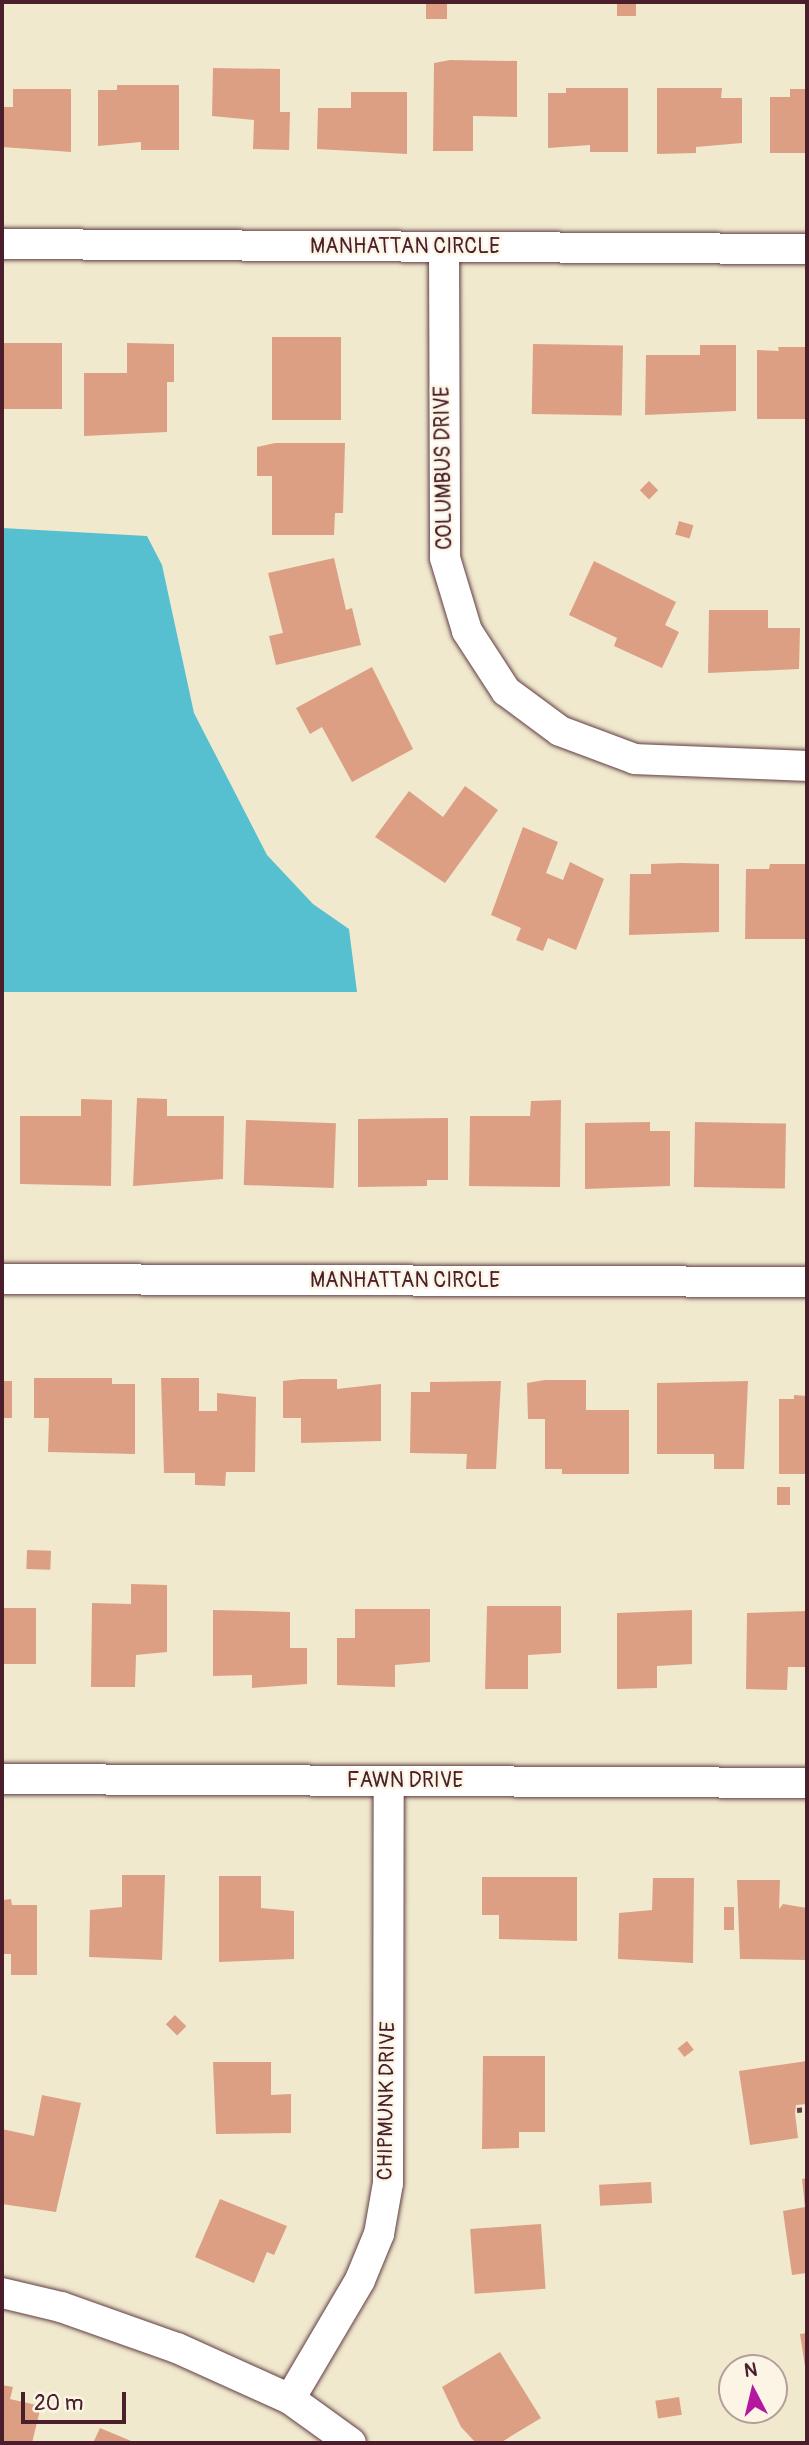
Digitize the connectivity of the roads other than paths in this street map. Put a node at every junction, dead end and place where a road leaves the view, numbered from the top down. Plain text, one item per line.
1 (2, 244) edge
2 (443, 247) junction
3 (807, 249) edge
4 (807, 766) edge
5 (2, 1279) edge
6 (807, 1282) edge
7 (2, 1779) edge
8 (388, 1781) junction
9 (807, 1783) edge
10 (2, 2293) edge
11 (290, 2399) junction
12 (351, 2443) edge

1 - 2 street, MANHATTAN CIRCLE
2 - 3 street, MANHATTAN CIRCLE
2 - 4 street, COLUMBUS DRIVE
5 - 6 street, MANHATTAN CIRCLE
7 - 8 street, FAWN DRIVE
8 - 9 street, FAWN DRIVE
8 - 11 street, CHIPMUNK DRIVE
10 - 11 street
11 - 12 street

